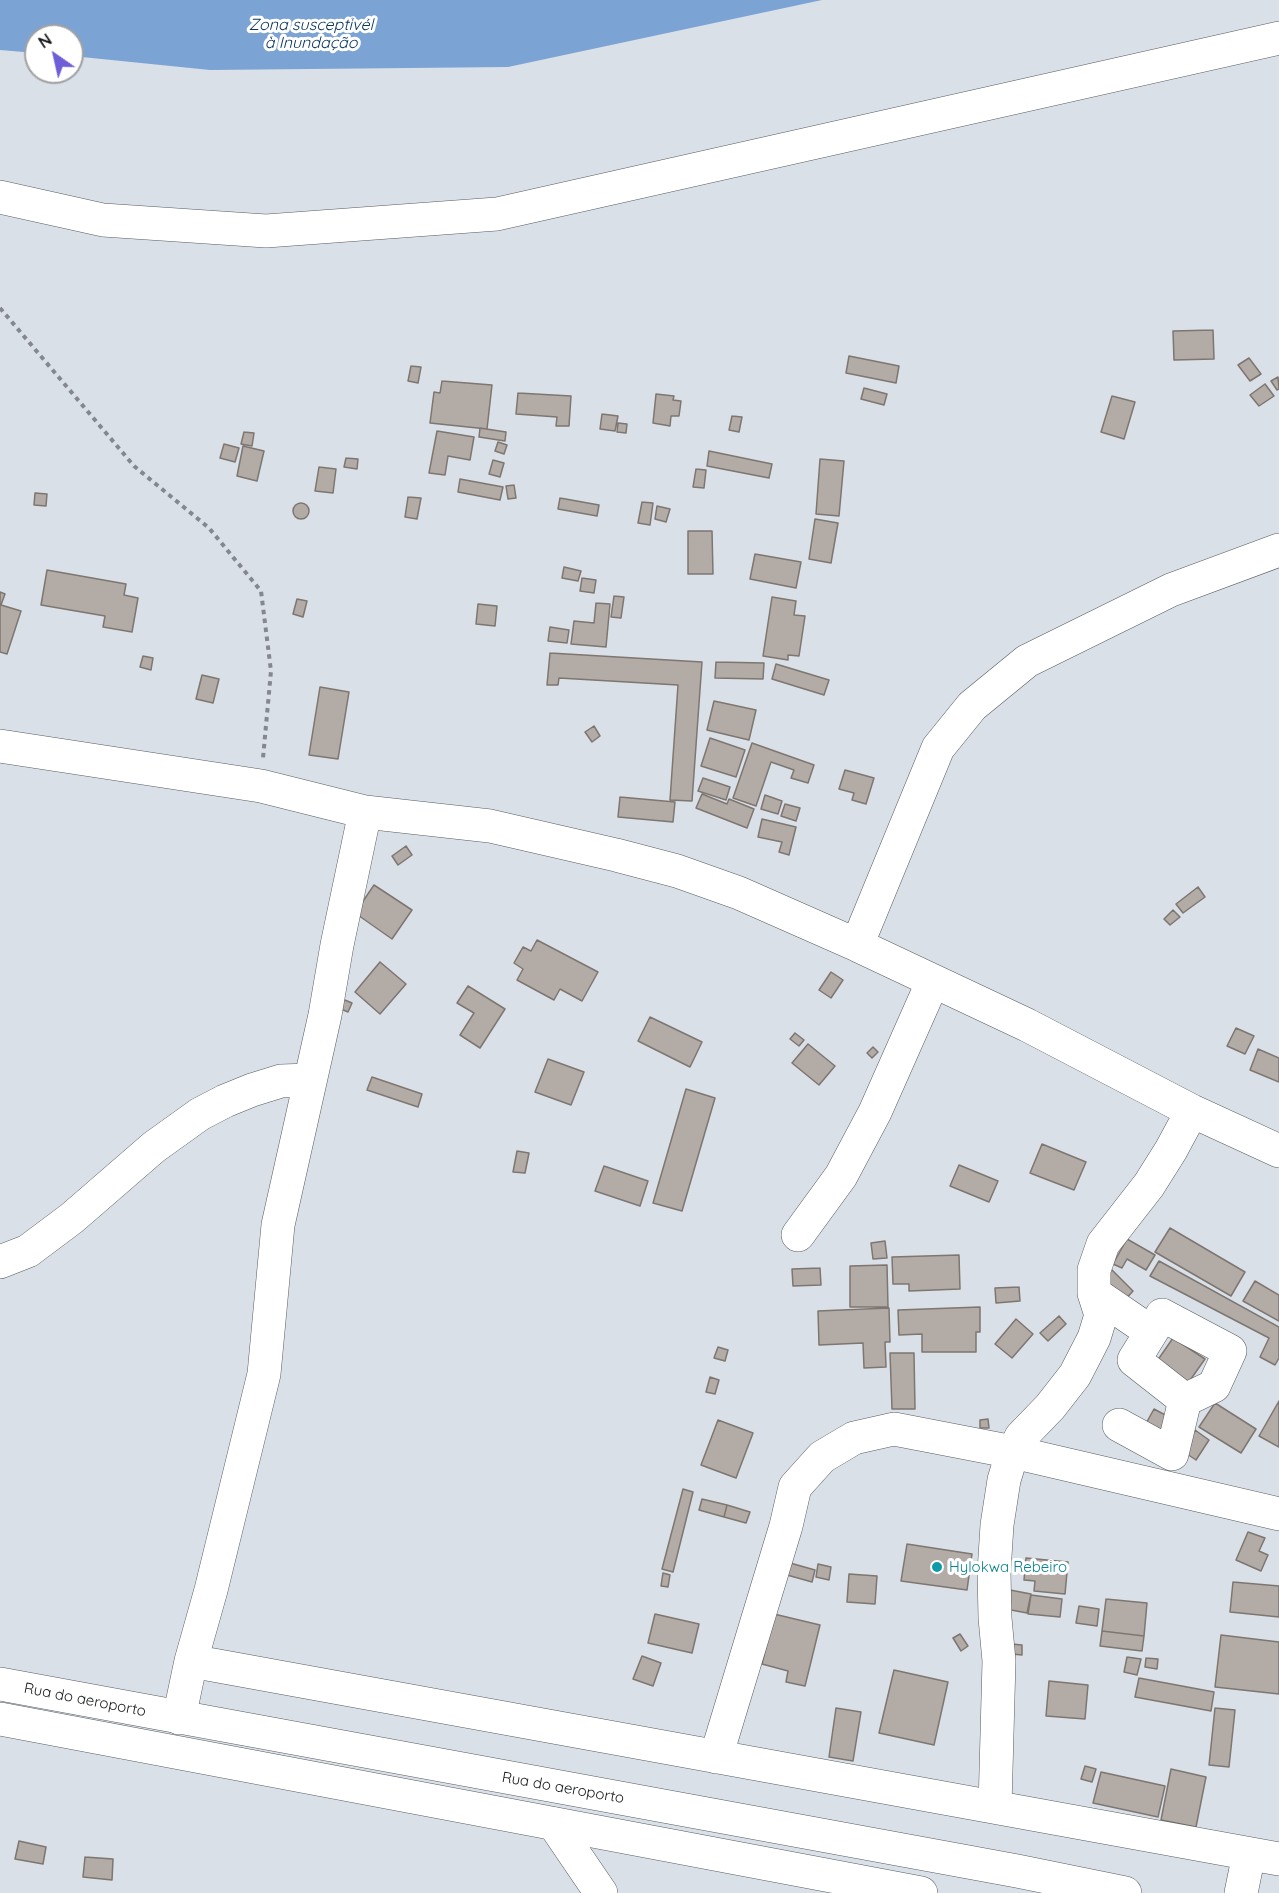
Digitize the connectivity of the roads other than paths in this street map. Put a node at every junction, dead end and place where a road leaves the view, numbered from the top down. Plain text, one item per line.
1 (1279, 38) edge
2 (0, 197) edge
3 (1279, 550) edge
4 (0, 746) edge
5 (364, 812) junction
6 (857, 945) junction
7 (933, 981) junction
8 (310, 1080) junction
9 (1192, 1111) junction
10 (1279, 1151) edge
11 (798, 1235) dead end
12 (0, 1263) edge
13 (1094, 1293) junction
14 (1151, 1332) junction
15 (1185, 1400) junction
16 (1119, 1425) dead end
17 (1013, 1452) junction
18 (1279, 1514) edge
19 (191, 1661) junction
20 (0, 1684) edge
21 (179, 1718) junction
22 (0, 1719) edge
23 (716, 1756) junction
24 (995, 1807) junction
25 (554, 1824) junction
26 (1264, 1856) edge
27 (601, 1893) edge
28 (921, 1893) edge
29 (1125, 1893) edge
30 (1241, 1893) edge

1 - 2 street
3 - 6 street
4 - 5 street
5 - 6 street
5 - 8 street
6 - 7 street
7 - 9 street
7 - 11 street
8 - 12 street
8 - 19 street
9 - 10 street
9 - 13 street
13 - 14 street
13 - 17 street
14 - 15 street
14 - 15 street
15 - 16 street
17 - 18 street
17 - 23 street
17 - 24 street
19 - 21 street
19 - 23 street
20 - 21 street, Rua do aeroporto
21 - 29 street, Rua do aeroporto
22 - 25 street
23 - 24 street
24 - 26 street
25 - 27 street
25 - 28 street
26 - 30 street

